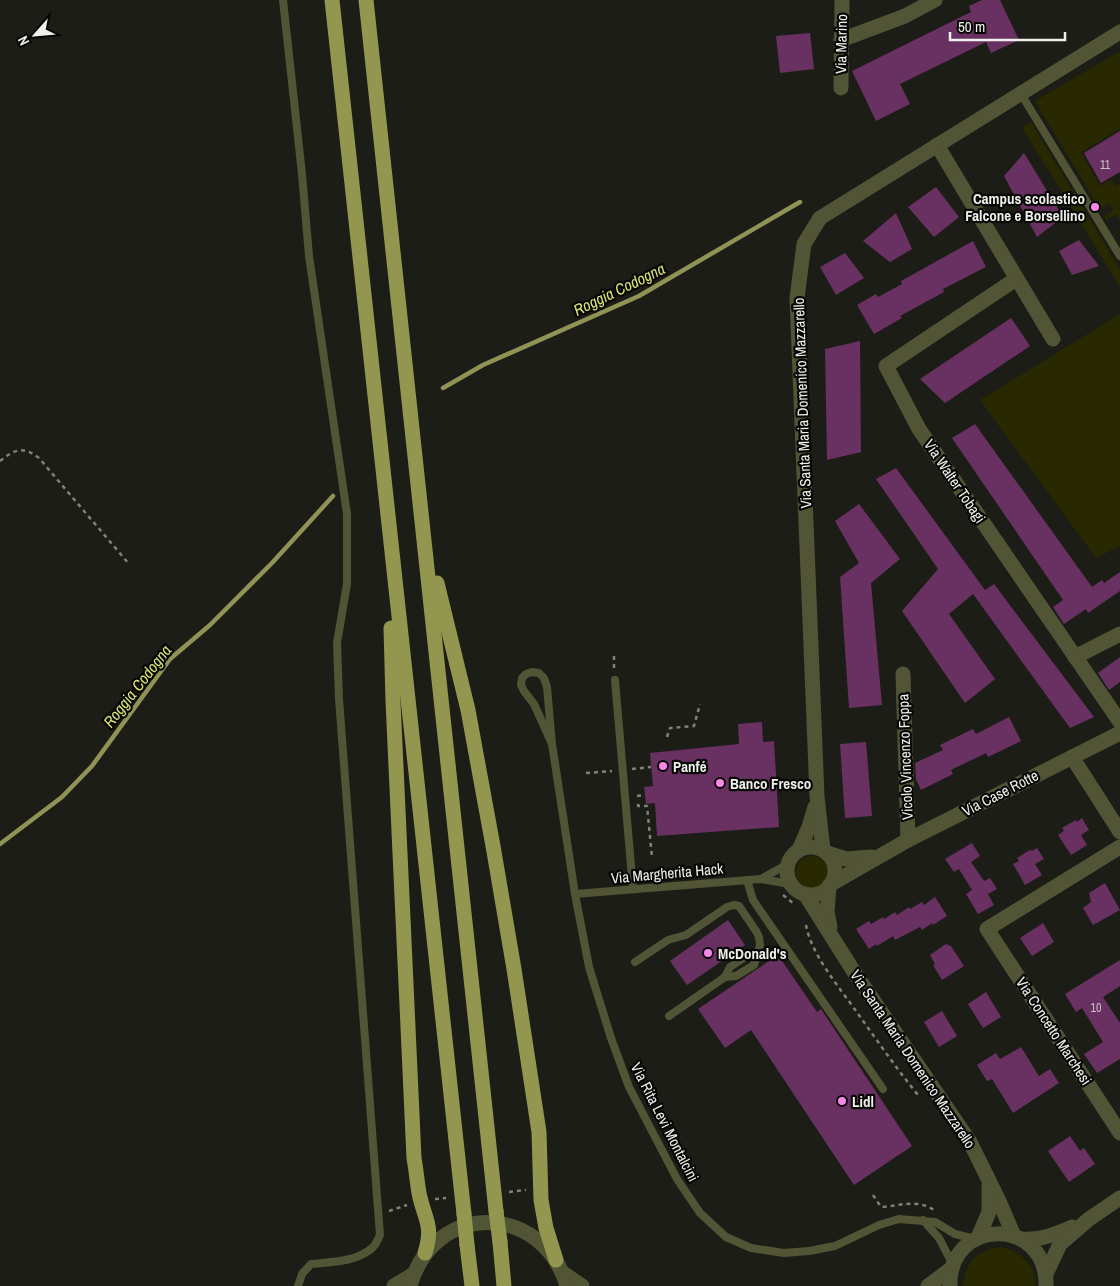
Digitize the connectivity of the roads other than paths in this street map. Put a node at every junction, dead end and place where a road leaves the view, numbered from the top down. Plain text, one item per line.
1 (283, 0) edge
2 (332, 0) edge
3 (366, 0) edge
4 (842, 0) edge
5 (935, 0) edge
6 (1120, 32) edge
7 (842, 40) junction
8 (841, 88) dead end
9 (1021, 94) junction
10 (937, 145) junction
11 (1120, 256) edge
12 (1016, 279) junction
13 (1052, 339) dead end
14 (423, 526) junction
15 (389, 530) junction
16 (1120, 634) edge
17 (1075, 657) junction
18 (903, 674) dead end
19 (615, 680) dead end
20 (1120, 722) edge
21 (1120, 733) edge
22 (552, 744) junction
23 (1072, 757) junction
24 (817, 796) junction
25 (1120, 832) edge
26 (908, 840) junction
27 (1120, 847) edge
28 (799, 850) junction
29 (825, 852) junction
30 (880, 855) junction
31 (788, 864) junction
32 (761, 879) junction
33 (747, 880) junction
34 (790, 884) junction
35 (830, 885) junction
36 (633, 890) junction
37 (575, 894) junction
38 (805, 894) junction
39 (835, 940) junction
40 (758, 953) junction
41 (635, 962) dead end
42 (725, 977) junction
43 (669, 1016) dead end
44 (883, 1089) dead end
45 (1120, 1133) edge
46 (988, 1179) junction
47 (1120, 1198) edge
48 (1089, 1219) junction
49 (923, 1220) junction
50 (1017, 1237) junction
51 (976, 1238) junction
52 (426, 1254) junction
53 (952, 1266) junction
54 (562, 1273) edge
55 (412, 1280) edge
56 (1048, 1282) edge
57 (298, 1286) edge
58 (394, 1286) edge
59 (472, 1286) edge
60 (504, 1286) edge
61 (582, 1286) edge
62 (928, 1286) edge
63 (950, 1286) edge

1 - 57 lane
2 - 15 highway
3 - 14 highway
4 - 7 street, Via Marino
5 - 7 street
6 - 9 street, Via Santa Maria Domenico Mazzarello
7 - 8 street, Via Marino
9 - 10 street, Via Santa Maria Domenico Mazzarello
9 - 11 lane
10 - 12 street
10 - 24 street, Via Santa Maria Domenico Mazzarello
12 - 13 street
12 - 17 street, Via Walter Tobagi
14 - 54 highway
14 - 60 highway, bridge
15 - 52 highway
15 - 59 highway, bridge
16 - 17 street
17 - 20 street, Via Walter Tobagi
18 - 26 street, Vicolo Vincenzo Foppa
19 - 36 lane
21 - 23 street, Via Case Rotte
22 - 22 lane
22 - 37 lane, Via Rita Levi Montalcini
23 - 25 street
23 - 26 street, Via Case Rotte
24 - 28 street, Via Santa Maria Domenico Mazzarello
24 - 29 street, Via Santa Maria Domenico Mazzarello
26 - 30 street, Via Case Rotte
27 - 45 street, Via Concetto Marchesi
28 - 29 street
28 - 31 street
29 - 30 street, Via Case Rotte
29 - 35 street
30 - 35 street, Via Case Rotte
31 - 32 lane
31 - 34 street
32 - 33 lane, Via Margherita Hack
32 - 34 lane
33 - 36 lane, Via Margherita Hack
33 - 44 lane
34 - 38 street
35 - 38 street
35 - 39 street, Via Santa Maria Domenico Mazzarello
36 - 37 lane, Via Margherita Hack
37 - 49 lane, Via Rita Levi Montalcini
38 - 39 street, Via Santa Maria Domenico Mazzarello
39 - 46 street, Via Santa Maria Domenico Mazzarello
40 - 41 lane
40 - 42 lane
40 - 42 lane
42 - 43 lane
46 - 50 street, Via Santa Maria Domenico Mazzarello
46 - 51 street, Via Santa Maria Domenico Mazzarello
47 - 48 street
48 - 50 street
48 - 56 street
49 - 51 lane, Via Rita Levi Montalcini
49 - 53 lane
50 - 51 street
50 - 56 street
51 - 53 street, Via Santa Maria Domenico Mazzarello
52 - 54 street
52 - 55 street
53 - 62 street
53 - 63 street
54 - 61 street
55 - 58 street

